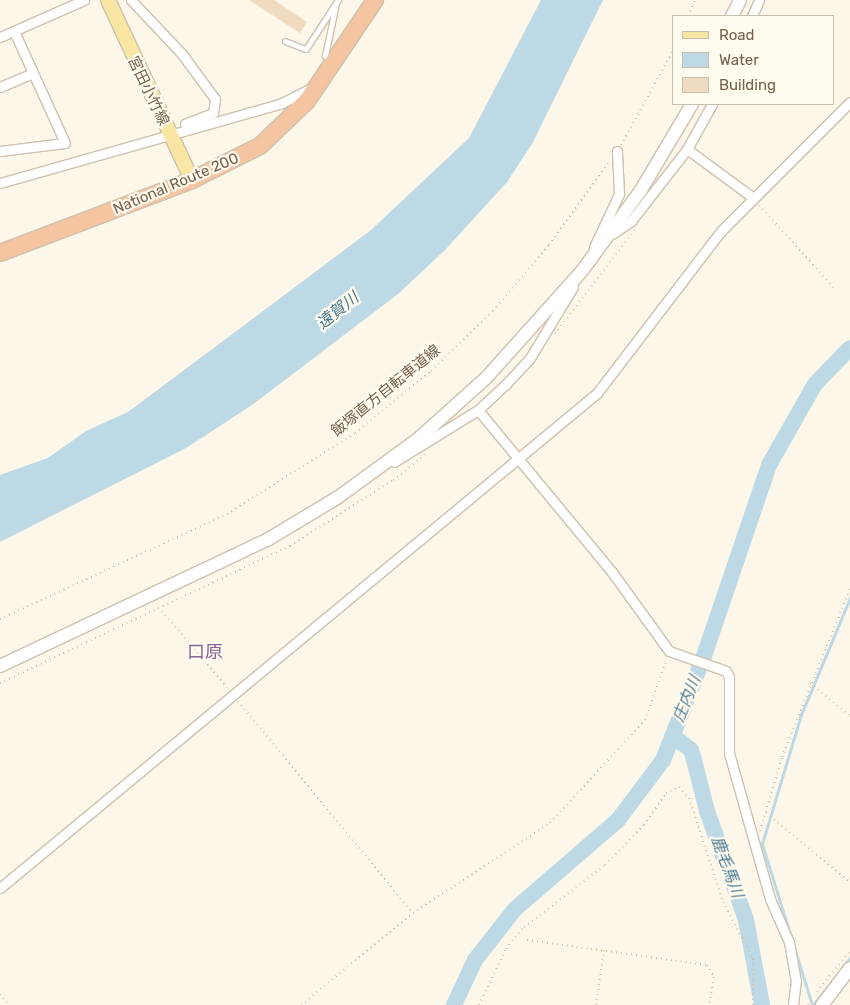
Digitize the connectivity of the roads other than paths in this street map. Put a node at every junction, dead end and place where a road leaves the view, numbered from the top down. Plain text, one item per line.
1 (84, 0) edge
2 (108, 0) edge
3 (131, 0) edge
4 (375, 0) edge
5 (740, 0) edge
6 (759, 0) edge
7 (338, 1) edge
8 (732, 15) edge
9 (752, 15) edge
10 (14, 31) junction
11 (0, 37) edge
12 (285, 42) dead end
13 (330, 71) junction
14 (33, 74) junction
15 (0, 87) edge
16 (850, 102) edge
17 (691, 105) edge
18 (711, 105) edge
19 (170, 133) junction
20 (1, 149) edge
21 (687, 149) junction
22 (617, 151) road end
23 (192, 180) junction
24 (0, 183) edge
25 (752, 197) junction
26 (612, 234) junction
27 (0, 253) edge
28 (582, 271) junction
29 (478, 410) junction
30 (518, 459) junction
31 (382, 466) junction
32 (0, 666) edge
33 (0, 888) edge
34 (850, 968) edge
35 (793, 1005) edge
36 (822, 1005) edge

1 - 10 street
2 - 19 main road, 宮田小竹線
3 - 19 street
4 - 13 highway, National Route 200
5 - 8 street
6 - 9 street
7 - 12 lane
7 - 13 lane
10 - 11 street
10 - 14 street
13 - 19 street
13 - 23 highway, National Route 200
14 - 15 street
14 - 20 street
16 - 25 street
17 - 26 street
18 - 21 street
19 - 23 main road, 宮田小竹線
19 - 24 street
21 - 25 street
21 - 26 street
22 - 28 street
23 - 27 highway, National Route 200
25 - 30 street
26 - 28 street
28 - 29 street
28 - 31 street
29 - 30 street
29 - 31 street
30 - 33 street
30 - 35 street
31 - 32 street
34 - 36 street

